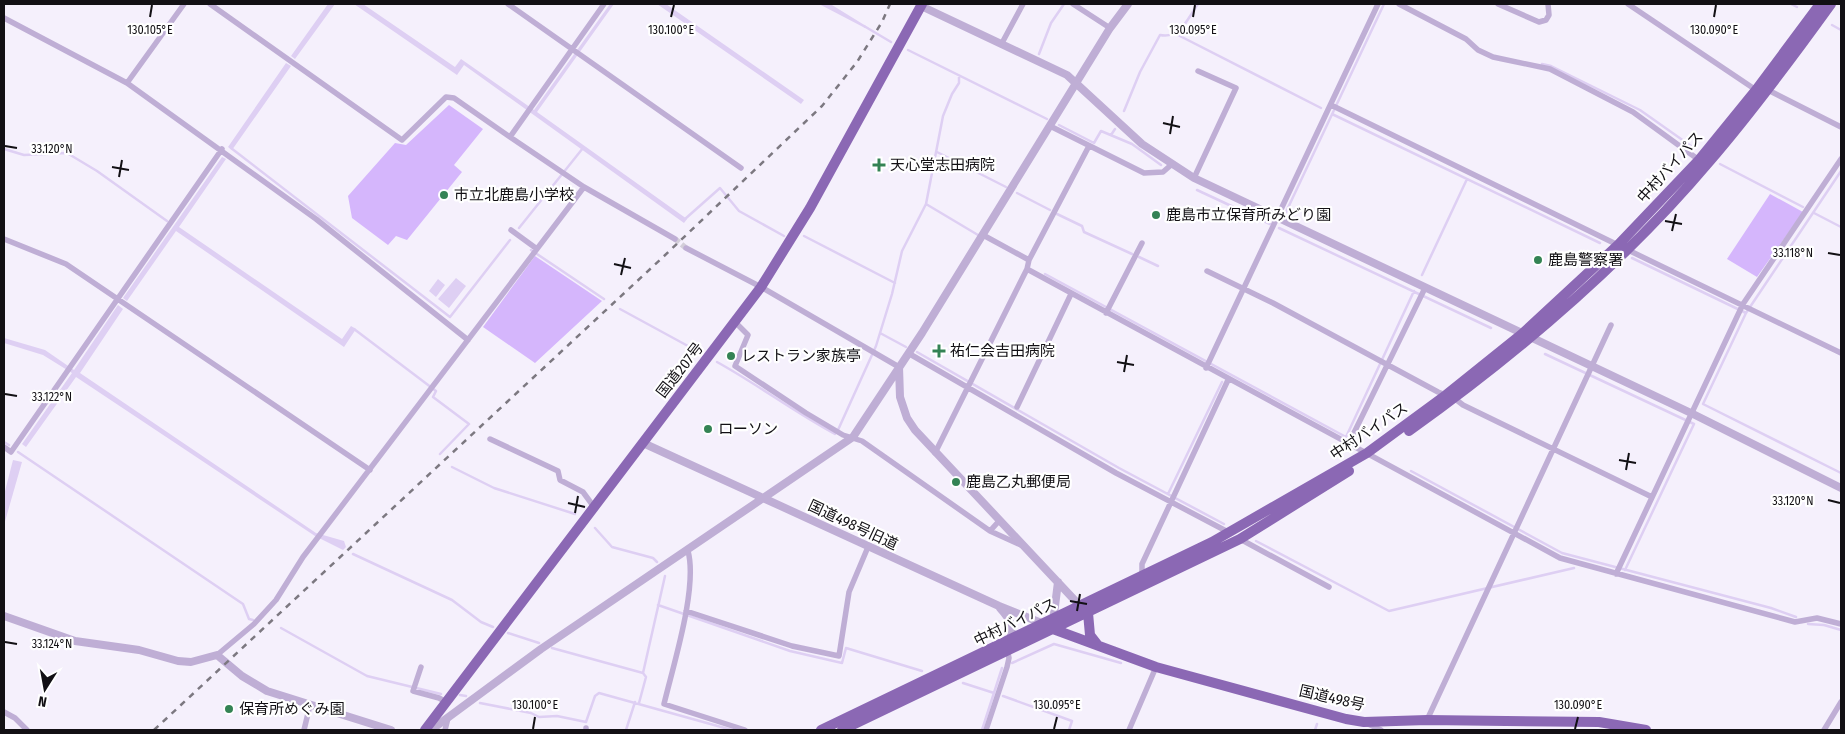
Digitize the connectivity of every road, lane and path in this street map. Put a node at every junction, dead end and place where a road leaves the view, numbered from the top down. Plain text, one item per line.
1 (184, 4) edge
2 (210, 4) edge
3 (508, 4) edge
4 (604, 4) edge
5 (1023, 4) edge
6 (1073, 4) edge
7 (1128, 4) edge
8 (1378, 4) edge
9 (1399, 4) edge
10 (1498, 4) edge
11 (1548, 4) edge
12 (1628, 4) edge
13 (1820, 4) edge
14 (1831, 4) edge
15 (919, 5) edge
16 (4, 18) edge
17 (1110, 28) junction
18 (1002, 43) junction
19 (572, 48) junction
20 (1198, 72) dead end
21 (127, 83) junction
22 (1076, 83) junction
23 (1756, 90) junction
24 (1768, 90) junction
25 (1331, 105) junction
26 (1050, 126) junction
27 (1841, 126) edge
28 (510, 137) junction
29 (1089, 146) junction
30 (222, 149) junction
31 (1841, 159) edge
32 (1699, 160) junction
33 (1171, 164) junction
34 (741, 168) dead end
35 (1194, 178) junction
36 (584, 187) junction
37 (1277, 218) junction
38 (511, 230) dead end
39 (983, 235) junction
40 (4, 239) edge
41 (675, 239) tunnel mouth
42 (1142, 242) dead end
43 (1623, 247) junction
44 (686, 248) tunnel mouth
45 (535, 252) junction
46 (1029, 260) junction
47 (1026, 270) junction
48 (1207, 271) dead end
49 (761, 288) junction
50 (1244, 289) junction
51 (1422, 293) junction
52 (1071, 294) junction
53 (117, 299) junction
54 (1743, 304) junction
55 (1106, 313) junction
56 (736, 323) junction
57 (1611, 325) dead end
58 (1526, 336) junction
59 (468, 340) junction
60 (1841, 353) edge
61 (908, 354) junction
62 (1388, 365) junction
63 (899, 367) junction
64 (1206, 368) junction
65 (1589, 371) junction
66 (1228, 380) junction
67 (967, 388) junction
68 (885, 390) junction
69 (900, 397) junction
70 (1450, 397) junction
71 (1017, 406) dead end
72 (1688, 418) junction
73 (853, 437) junction
74 (490, 439) dead end
75 (643, 443) junction
76 (1348, 445) junction
77 (4, 447) edge
78 (1554, 449) junction
79 (934, 453) junction
80 (1370, 455) junction
81 (370, 470) junction
82 (1841, 488) edge
83 (1652, 496) junction
84 (764, 499) junction
85 (1172, 501) junction
86 (594, 507) junction
87 (999, 521) junction
88 (990, 531) junction
89 (1230, 533) junction
90 (1515, 534) junction
91 (1240, 539) junction
92 (868, 546) junction
93 (1023, 546) junction
94 (688, 551) junction
95 (1616, 574) junction
96 (1058, 582) junction
97 (1143, 582) junction
98 (1329, 587) dead end
99 (999, 606) junction
100 (1084, 610) junction
101 (686, 611) junction
102 (4, 616) edge
103 (1050, 624) junction
104 (1841, 624) edge
105 (1099, 646) junction
106 (1008, 647) junction
107 (217, 655) junction
108 (421, 667) dead end
109 (1156, 667) junction
110 (446, 702) junction
111 (1841, 702) edge
112 (310, 705) junction
113 (4, 712) edge
114 (448, 718) junction
115 (1427, 720) junction
116 (1364, 722) junction
117 (27, 730) edge
118 (304, 730) edge
119 (391, 730) edge
120 (425, 730) edge
121 (431, 730) edge
122 (446, 730) edge
123 (745, 730) edge
124 (821, 730) edge
125 (842, 730) edge
126 (986, 730) edge
127 (1129, 730) edge
128 (1381, 730) edge
129 (1646, 730) edge
130 (1824, 730) edge

1 - 21 street
2 - 28 street
3 - 19 street
4 - 19 street
5 - 18 street
6 - 17 street
7 - 17 street
8 - 25 street
9 - 32 street
10 - 11 street
12 - 23 street
13 - 23 highway, 中村バイパス
14 - 24 highway, 中村バイパス
15 - 18 street
15 - 49 highway, 国道207号
16 - 21 street
17 - 22 street
18 - 22 street
19 - 28 street
19 - 34 street
20 - 35 street
21 - 30 street
22 - 26 street
22 - 33 street
23 - 32 highway, 中村バイパス
24 - 27 street
24 - 43 highway, 中村バイパス
25 - 37 street
25 - 43 street
26 - 29 street
26 - 39 street
28 - 36 street
29 - 33 street
29 - 46 street
30 - 53 street
30 - 59 street
31 - 54 street
32 - 43 highway, 中村バイパス
33 - 35 street
35 - 37 street
36 - 41 street
36 - 45 street
37 - 50 street
37 - 51 street
38 - 45 street
39 - 46 street
39 - 61 street
40 - 53 street
42 - 55 street
43 - 54 street
43 - 58 highway, 中村バイパス
44 - 49 street
45 - 59 street
46 - 47 street
47 - 52 street
47 - 67 street
48 - 50 street
49 - 56 highway, 国道207号
49 - 63 street
50 - 62 street
50 - 64 street
51 - 58 street
51 - 62 street
52 - 55 street
52 - 71 street
53 - 77 street
53 - 81 street
54 - 60 street
54 - 72 street
55 - 64 street
56 - 73 street
56 - 75 highway, 国道207号
57 - 65 street
58 - 65 street
58 - 70 highway, 中村バイパス
59 - 81 street
61 - 63 street
61 - 67 street
62 - 70 street
62 - 76 street
63 - 68 street
63 - 69 street
64 - 66 street
65 - 72 street
65 - 78 street
66 - 76 street
66 - 85 street
67 - 79 street
67 - 85 street
68 - 69 street
68 - 73 street
69 - 79 street
70 - 78 street
70 - 80 highway, 中村バイパス
72 - 82 street
72 - 83 street
73 - 84 street
73 - 88 street
74 - 86 street
75 - 84 street, 国道498号旧道
75 - 86 highway, 国道207号
76 - 80 street
78 - 83 street
78 - 90 street
79 - 87 street
80 - 89 highway, 中村バイパス
80 - 90 street
80 - 91 highway, 中村バイパス
81 - 107 street
83 - 95 street
84 - 92 street, 国道498号旧道
84 - 94 street
85 - 89 street
85 - 97 street
86 - 110 highway, 国道207号
87 - 88 street
87 - 93 street
88 - 93 street
89 - 97 highway, 中村バイパス
90 - 95 street
90 - 115 street
91 - 97 highway, 中村バイパス
91 - 98 street
92 - 99 street, 国道498号旧道
92 - 101 street
93 - 96 street
94 - 101 street
94 - 114 street
95 - 104 street
96 - 100 street
96 - 103 street
97 - 100 highway, 中村バイパス
99 - 103 street, 国道498号旧道
99 - 106 street
100 - 103 highway, 中村バイパス
100 - 105 highway
101 - 123 street
102 - 107 street
103 - 105 highway, 国道498号
103 - 106 highway, 中村バイパス
105 - 109 highway, 国道498号
106 - 124 highway, 中村バイパス
106 - 125 highway, 中村バイパス
106 - 126 street
107 - 112 street
108 - 110 street
109 - 116 highway, 国道498号
109 - 127 street
110 - 120 highway, 国道207号
111 - 130 street
112 - 118 street
112 - 119 street
113 - 117 street
114 - 121 street
114 - 122 street
115 - 116 highway, 国道498号
115 - 129 highway, 国道498号
116 - 128 street

